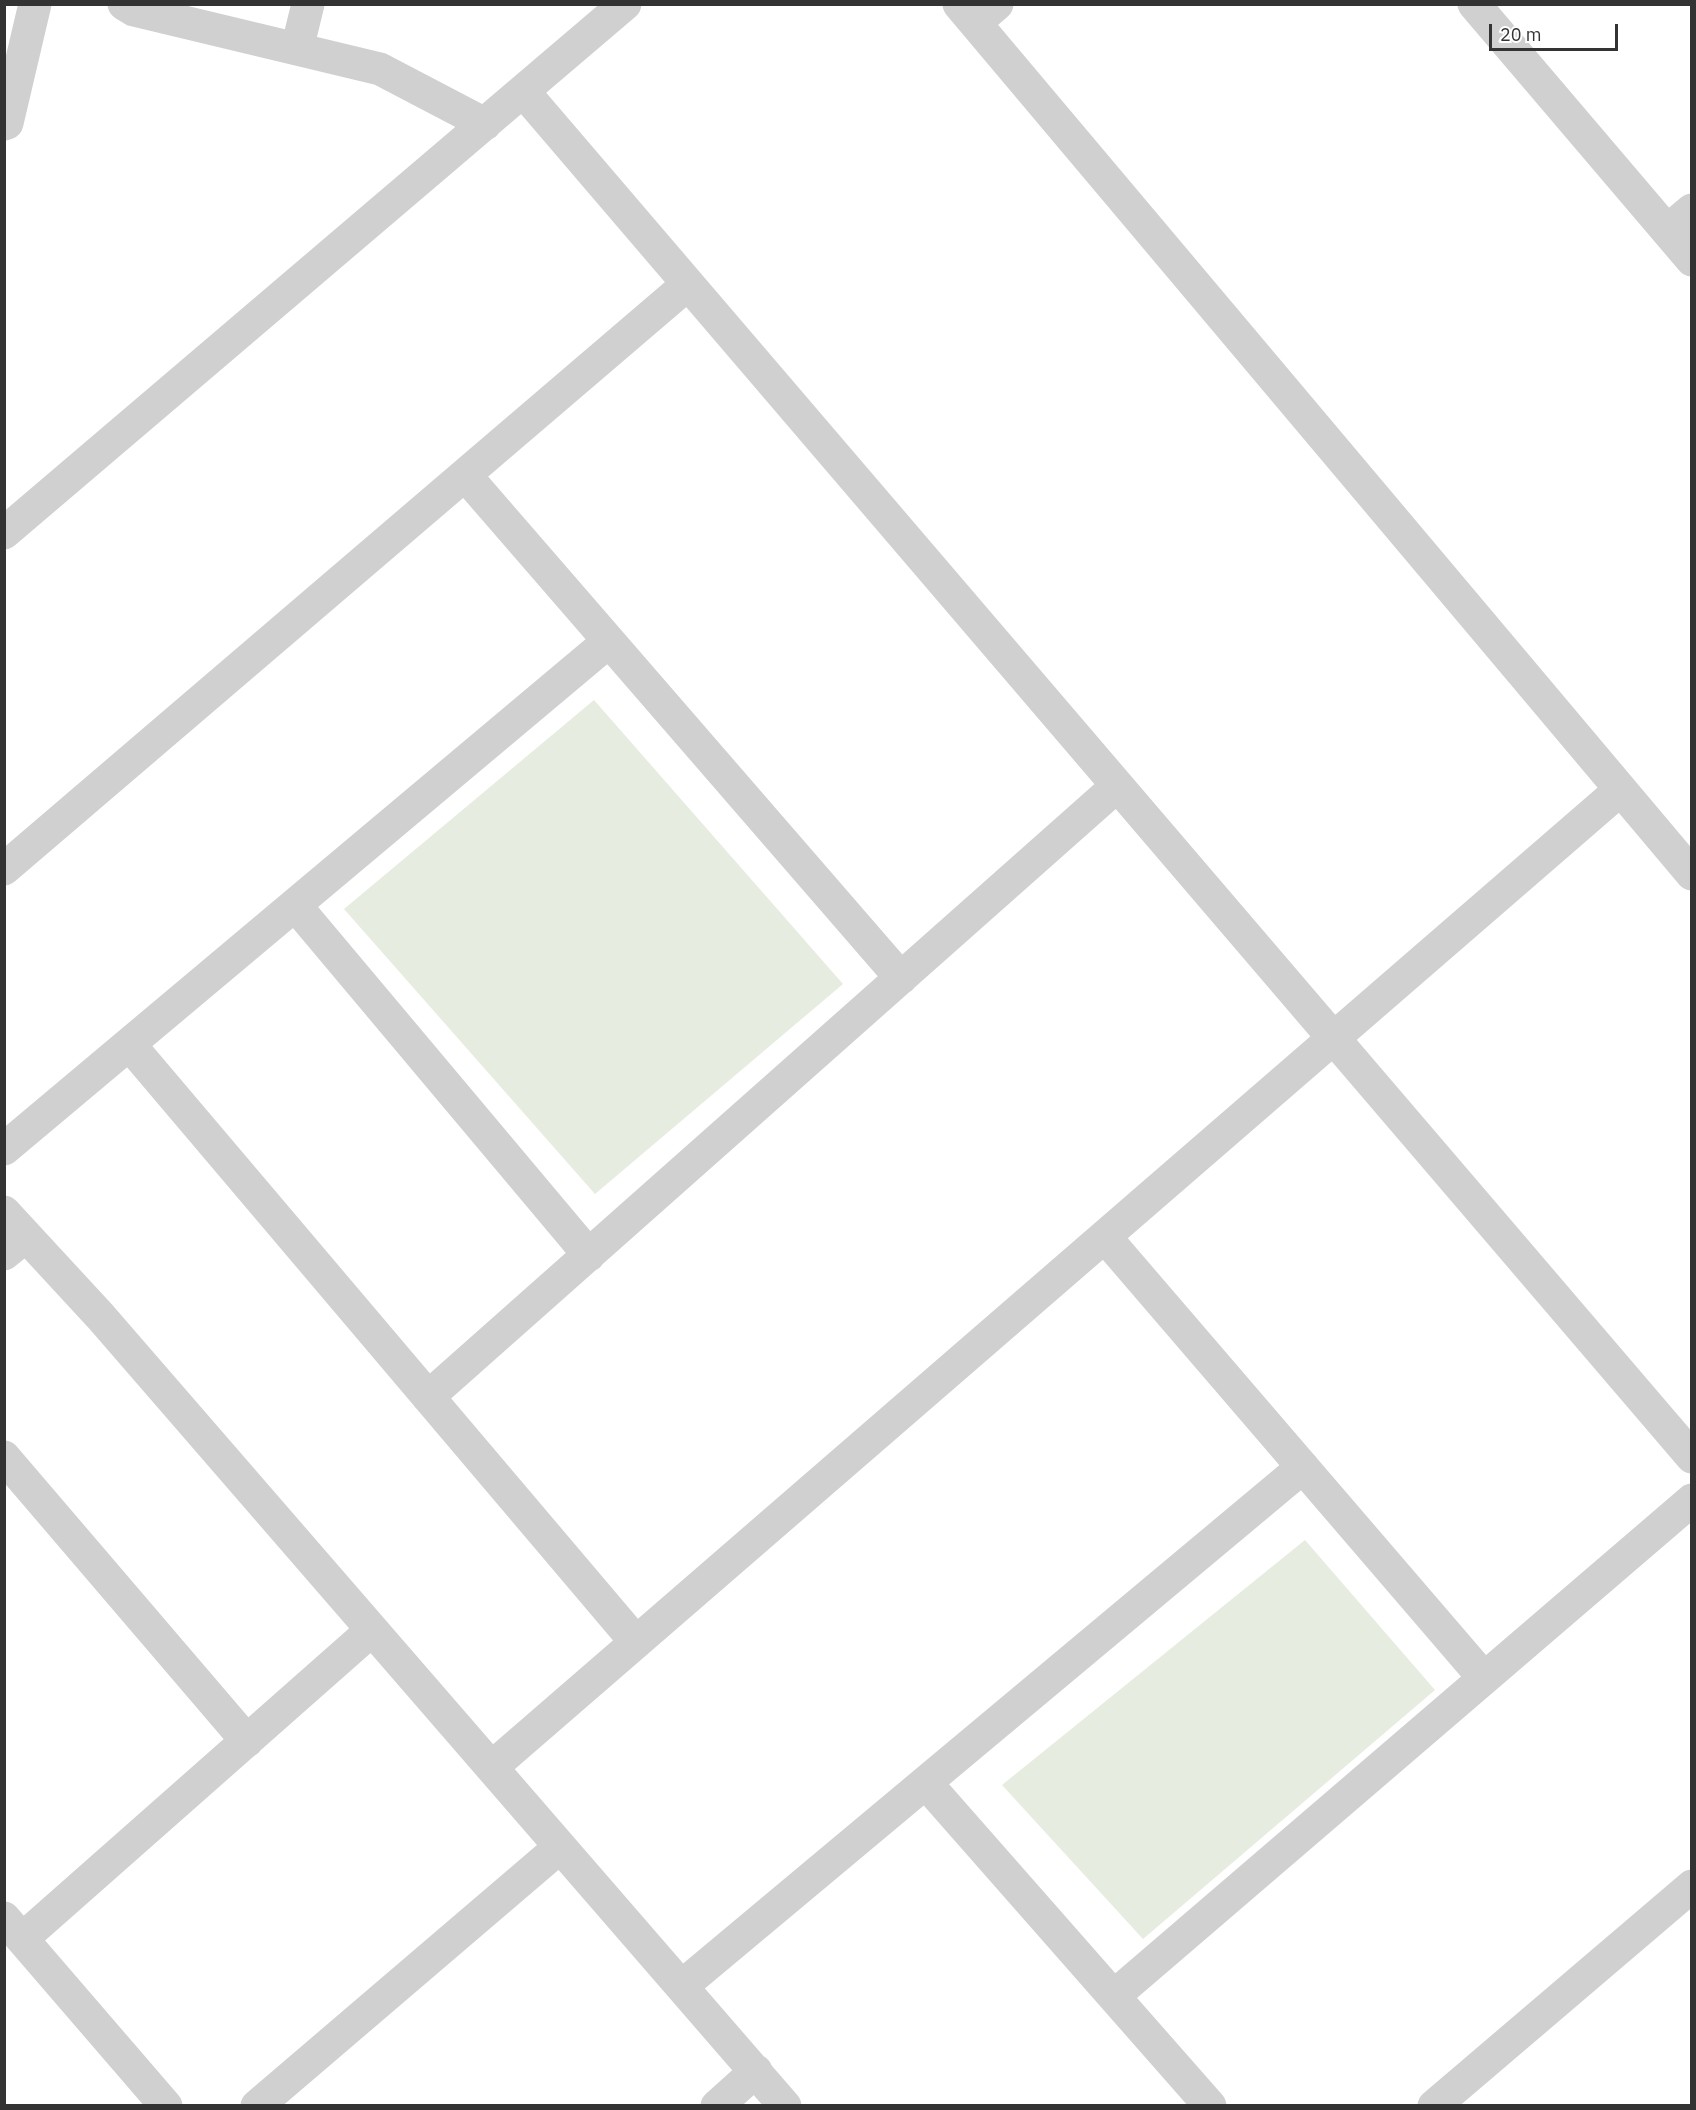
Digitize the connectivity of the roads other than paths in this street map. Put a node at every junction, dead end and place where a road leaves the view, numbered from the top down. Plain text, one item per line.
1 (35, 4) edge
2 (308, 4) edge
3 (625, 4) edge
4 (1474, 4) edge
5 (131, 6) edge
6 (977, 11) edge
7 (297, 49) junction
8 (524, 91) junction
9 (4, 124) edge
10 (485, 124) junction
11 (1692, 210) edge
12 (1667, 231) junction
13 (1692, 260) edge
14 (688, 284) junction
15 (465, 475) junction
16 (4, 533) edge
17 (608, 642) junction
18 (1117, 786) junction
19 (1620, 790) junction
20 (4, 869) edge
21 (1692, 874) edge
22 (295, 905) junction
23 (901, 978) junction
24 (1334, 1038) junction
25 (129, 1044) junction
26 (4, 1149) edge
27 (12, 1234) edge
28 (1104, 1237) junction
29 (589, 1255) junction
30 (428, 1397) junction
31 (4, 1457) edge
32 (1692, 1457) edge
33 (1303, 1467) junction
34 (1692, 1500) edge
35 (372, 1630) junction
36 (636, 1642) junction
37 (1484, 1678) junction
38 (247, 1741) junction
39 (492, 1767) junction
40 (926, 1783) junction
41 (560, 1847) junction
42 (1692, 1886) edge
43 (13, 1928) edge
44 (682, 1986) junction
45 (1114, 1996) junction
46 (756, 2072) junction
47 (166, 2106) edge
48 (257, 2106) edge
49 (717, 2106) edge
50 (785, 2106) edge
51 (1210, 2106) edge
52 (1434, 2106) edge

1 - 9 street
2 - 7 street
3 - 8 street
4 - 12 street
5 - 7 street
6 - 19 street
7 - 10 street
8 - 10 street
8 - 14 street
10 - 16 street
11 - 12 street
12 - 13 street
14 - 15 street
14 - 18 street
15 - 17 street
15 - 20 street
17 - 22 street
17 - 23 street
18 - 23 street
18 - 24 street
19 - 21 street
19 - 24 street
22 - 25 street
22 - 29 street
23 - 29 street
24 - 28 street
24 - 32 street
25 - 26 street
25 - 30 street
27 - 35 street
28 - 33 street
28 - 36 street
29 - 30 street
30 - 36 street
31 - 38 street
33 - 37 street
33 - 40 street
34 - 37 street
35 - 38 street
35 - 39 street
36 - 39 street
37 - 45 street
38 - 43 street
39 - 41 street
40 - 44 street
40 - 45 street
41 - 44 street
41 - 48 street
42 - 52 street
43 - 47 street
44 - 46 street
45 - 51 street
46 - 49 street
46 - 50 street

